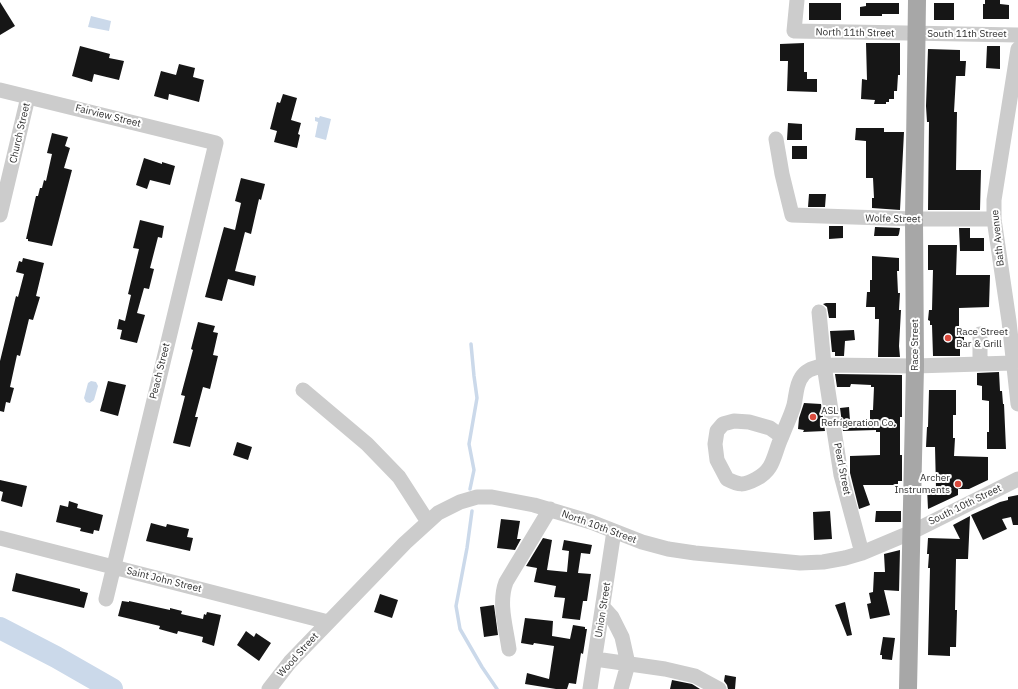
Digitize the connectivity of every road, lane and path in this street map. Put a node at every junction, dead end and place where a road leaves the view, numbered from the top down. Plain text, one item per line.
1 (797, 0) edge
2 (917, 0) edge
3 (917, 34) junction
4 (1018, 35) edge
5 (1018, 49) edge
6 (0, 90) edge
7 (28, 96) junction
8 (776, 139) dead end
9 (216, 143) joint
10 (0, 216) edge
11 (914, 219) junction
12 (994, 219) junction
13 (819, 312) dead end
14 (980, 334) dead end
15 (1013, 363) junction
16 (980, 364) junction
17 (824, 365) junction
18 (915, 366) junction
19 (303, 390) dead end
20 (1018, 404) edge
21 (781, 436) junction
22 (1018, 479) edge
23 (550, 509) junction
24 (428, 522) junction
25 (614, 531) junction
26 (912, 532) junction
27 (0, 538) edge
28 (862, 553) junction
29 (113, 567) junction
30 (106, 599) dead end
31 (603, 607) junction
32 (328, 622) junction
33 (509, 649) dead end
34 (595, 659) junction
35 (628, 664) junction
36 (269, 689) edge
37 (590, 689) edge
38 (621, 689) edge
39 (719, 689) edge
40 (908, 689) edge

1 - 3 street, North 11th Street
2 - 3 main road, Race Street
3 - 4 street, South 11th Street
3 - 11 main road, Race Street
5 - 12 street, Bath Avenue
6 - 7 street, Fairview Street
7 - 9 street, Fairview Street
7 - 10 street, Church Street
8 - 11 street, Wolfe Street
9 - 29 street, Peach Street
11 - 12 street, Wolfe Street
11 - 18 main road, Race Street
12 - 15 street, Bath Avenue
13 - 17 street, Pearl Street
14 - 16 street
15 - 16 street
15 - 20 street, Bath Avenue
16 - 18 street
17 - 18 street
17 - 21 street
17 - 28 street, Pearl Street
18 - 26 main road, Race Street
19 - 24 street
21 - 21 street
22 - 26 street, South 10th Street
23 - 24 street, North 10th Street
23 - 25 street, North 10th Street
23 - 33 street
24 - 32 street, North 10th Street
25 - 28 street, North 10th Street
25 - 31 street, Union Street
26 - 28 street, North 10th Street
26 - 40 main road, Race Street
27 - 29 street, Saint John Street
29 - 30 street, Peach Street
29 - 32 street, Saint John Street
31 - 34 street, Union Street
31 - 35 street
32 - 36 street, Wood Street
34 - 35 street
34 - 37 street, Union Street
35 - 38 street
35 - 39 street

